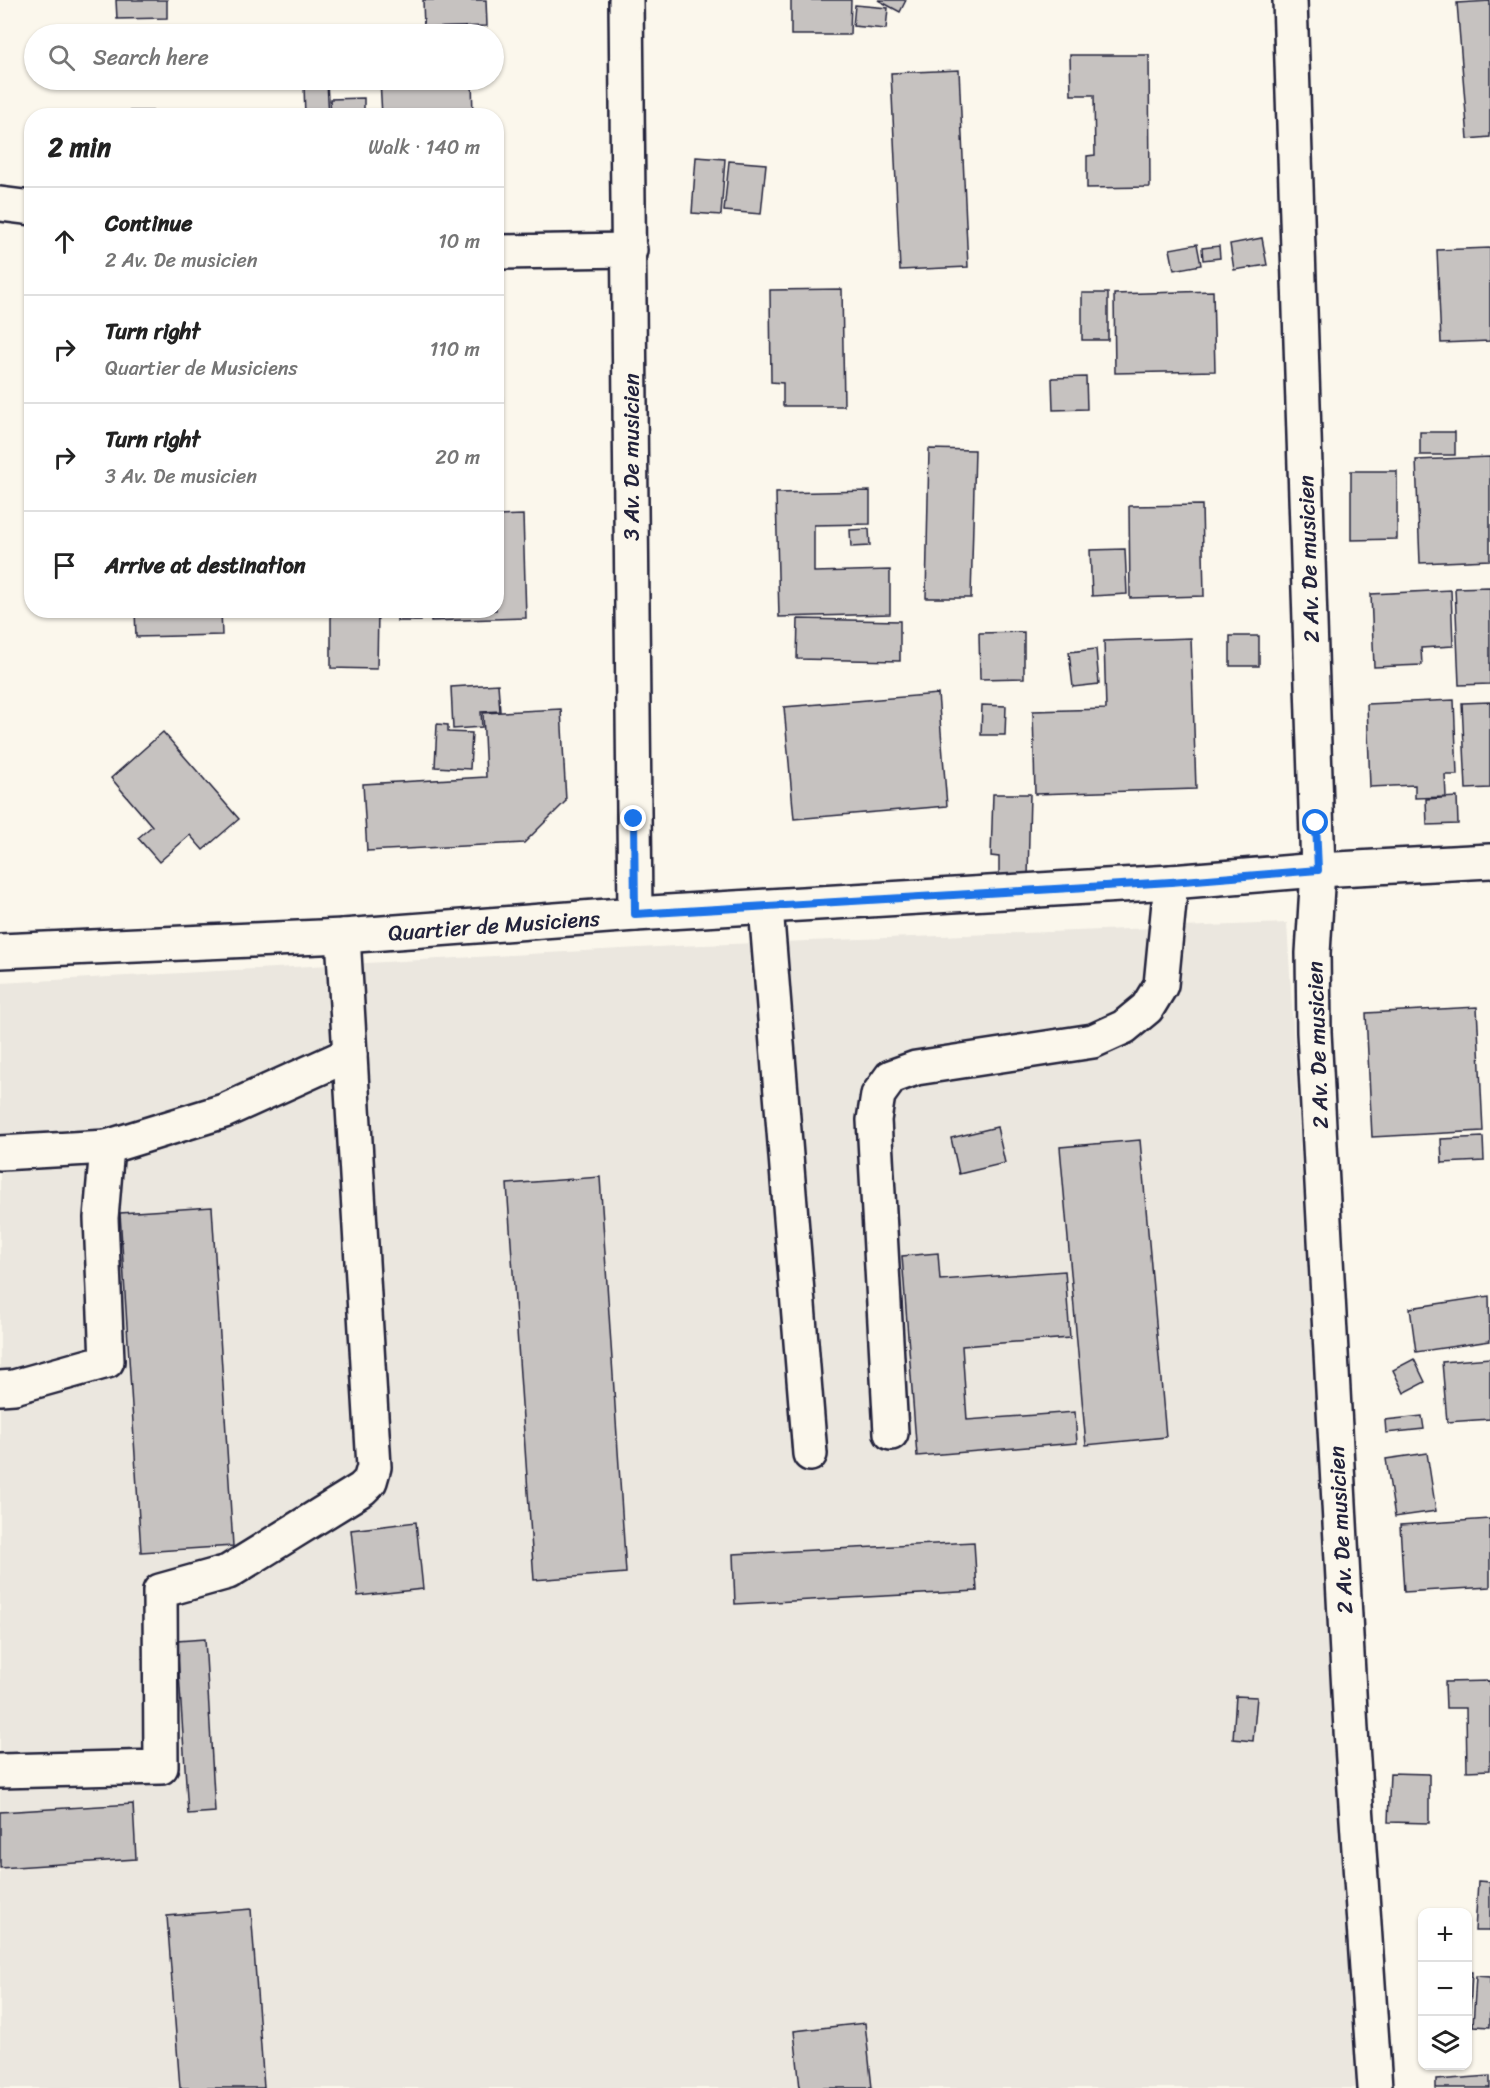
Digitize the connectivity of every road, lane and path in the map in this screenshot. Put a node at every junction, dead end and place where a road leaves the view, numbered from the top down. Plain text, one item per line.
1 (626, 0) edge
2 (1290, 0) edge
3 (0, 204) edge
4 (24, 207) edge
5 (630, 250) junction
6 (504, 252) edge
7 (1490, 861) edge
8 (1318, 870) junction
9 (1171, 882) junction
10 (766, 907) junction
11 (635, 914) junction
12 (343, 936) junction
13 (0, 951) edge
14 (350, 1054) junction
15 (107, 1147) junction
16 (0, 1153) edge
17 (0, 1388) edge
18 (891, 1433) dead end
19 (810, 1454) dead end
20 (0, 1771) edge
21 (1375, 2088) edge

1 - 5 street, 3 Av. De musicien
2 - 8 street, 2 Av. De musicien
3 - 4 street
5 - 6 street
5 - 11 street, 3 Av. De musicien
7 - 8 street, Quartier de Musiciens
8 - 9 street, Quartier de Musiciens
8 - 21 street, 2 Av. De musicien
9 - 10 street, Quartier de Musiciens
9 - 18 street
10 - 11 street, Quartier de Musiciens
10 - 19 street
11 - 12 street, Quartier de Musiciens
12 - 13 street, Quartier de Musiciens
12 - 14 street
14 - 15 street
14 - 20 street
15 - 16 street
15 - 17 street

